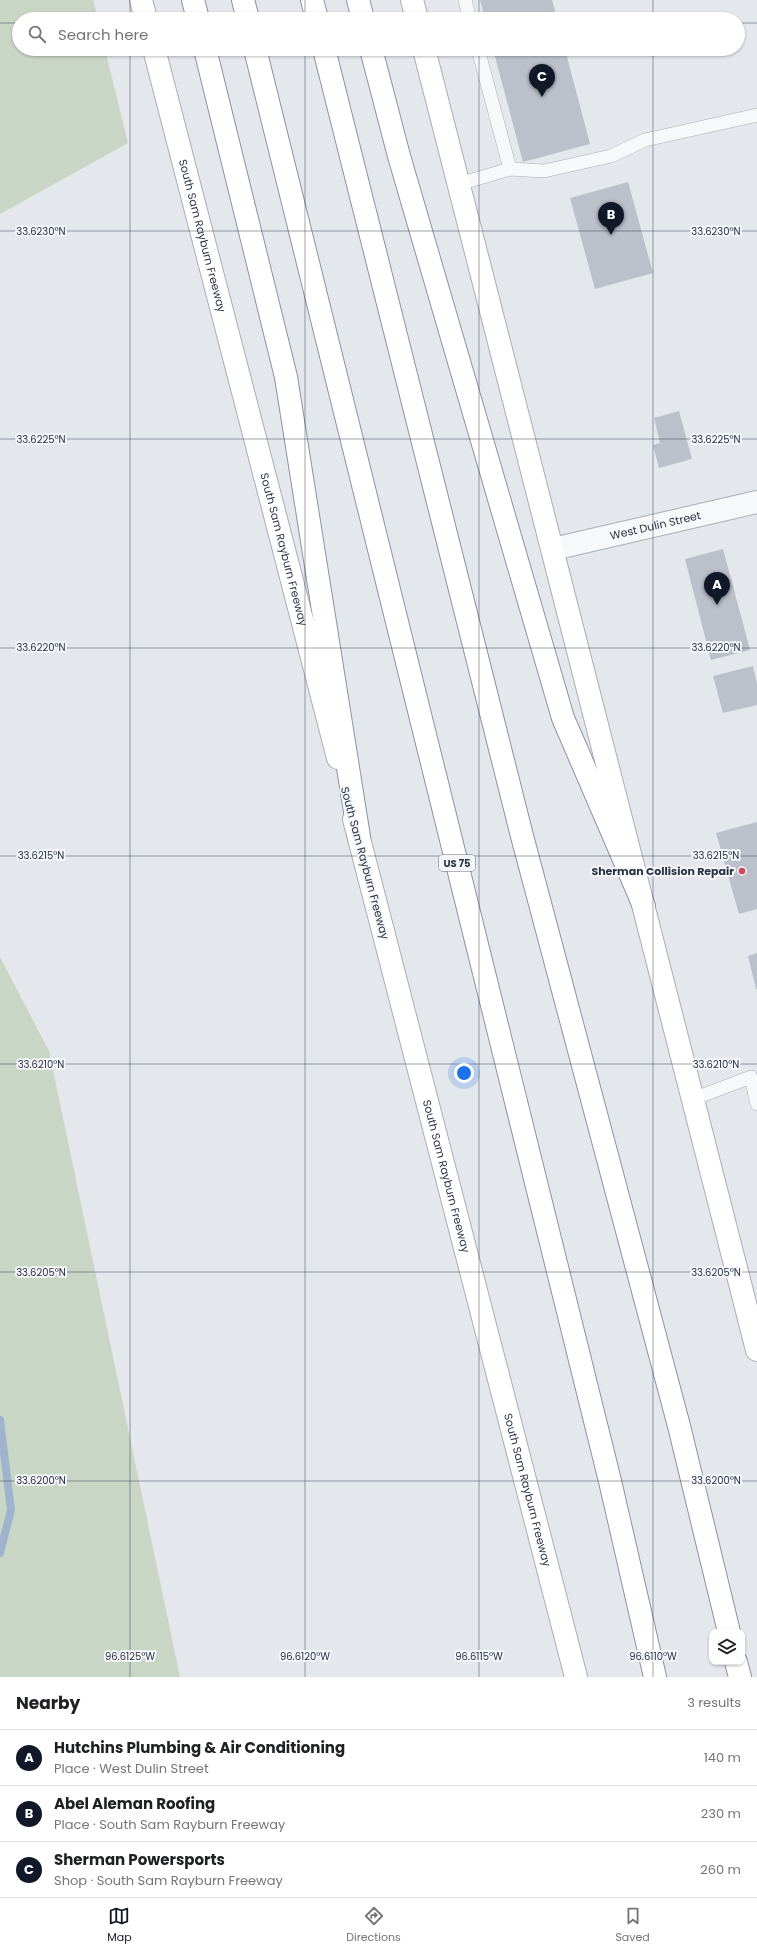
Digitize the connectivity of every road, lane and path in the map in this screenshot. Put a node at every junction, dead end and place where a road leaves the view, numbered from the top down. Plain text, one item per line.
1 (141, 0) edge
2 (193, 0) edge
3 (243, 0) edge
4 (312, 0) edge
5 (358, 0) edge
6 (412, 0) edge
7 (465, 0) edge
8 (144, 12) edge
9 (196, 12) edge
10 (246, 12) edge
11 (315, 12) edge
12 (361, 12) edge
13 (415, 12) edge
14 (468, 12) edge
15 (156, 56) edge
16 (207, 56) edge
17 (257, 56) edge
18 (326, 56) edge
19 (373, 56) edge
20 (426, 56) edge
21 (480, 56) edge
22 (757, 115) edge
23 (510, 169) junction
24 (459, 184) junction
25 (757, 502) edge
26 (553, 549) junction
27 (359, 837) junction
28 (644, 906) junction
29 (693, 1099) junction
30 (757, 1104) edge
31 (757, 1350) edge
32 (728, 1629) edge
33 (737, 1665) edge
34 (576, 1677) edge
35 (655, 1677) edge
36 (740, 1677) edge

1 - 8 main road
2 - 9 main road
3 - 10 main road
4 - 11 main road
5 - 12 main road
6 - 13 main road
7 - 14 lane
15 - 27 main road, South Sam Rayburn Freeway
16 - 27 main road
17 - 35 main road, US 75
18 - 32 main road
19 - 28 main road
20 - 24 main road
21 - 23 lane
22 - 23 lane
23 - 24 lane
24 - 26 main road
25 - 26 street, West Dulin Street
26 - 28 main road
27 - 34 main road, South Sam Rayburn Freeway
28 - 29 main road
29 - 30 lane
29 - 31 main road
33 - 36 main road

